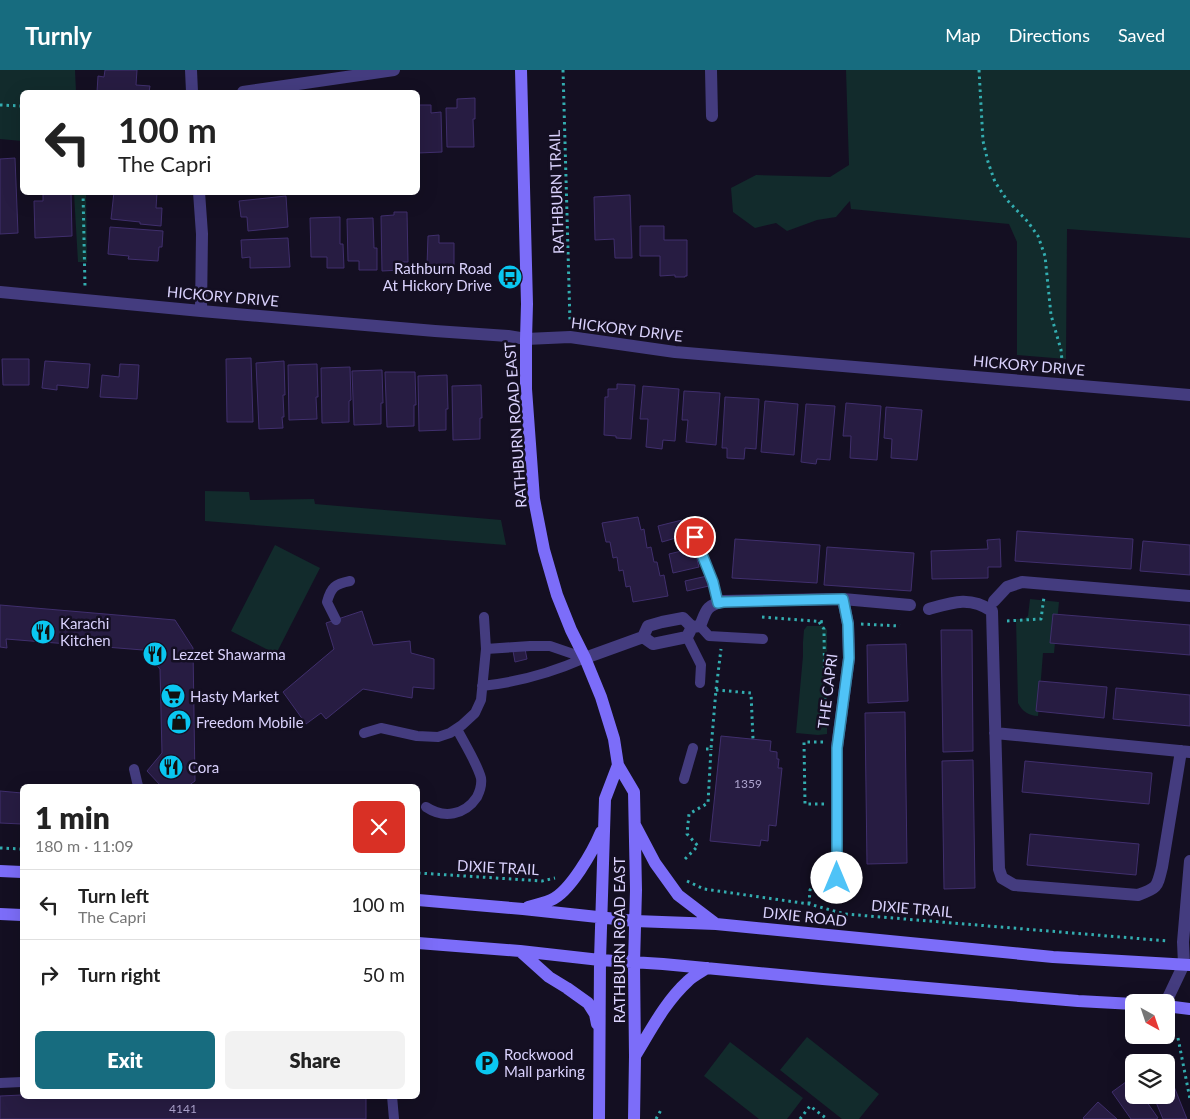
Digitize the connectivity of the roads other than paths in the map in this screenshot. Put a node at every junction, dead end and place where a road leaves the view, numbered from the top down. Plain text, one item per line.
1 (191, 70) edge
2 (394, 70) edge
3 (521, 70) edge
4 (711, 70) edge
5 (192, 90) edge
6 (257, 90) edge
7 (712, 116) dead end
8 (199, 195) edge
9 (0, 292) edge
10 (201, 311) junction
11 (526, 339) junction
12 (1190, 395) edge
13 (690, 522) dead end
14 (350, 581) dead end
15 (1190, 596) edge
16 (843, 599) junction
17 (718, 603) junction
18 (910, 605) dead end
19 (993, 606) junction
20 (929, 609) dead end
21 (484, 618) dead end
22 (336, 620) dead end
23 (693, 630) junction
24 (643, 637) junction
25 (762, 639) dead end
26 (486, 648) junction
27 (585, 658) junction
28 (700, 683) dead end
29 (482, 686) junction
30 (457, 729) junction
31 (364, 733) dead end
32 (995, 733) junction
33 (694, 748) road end
34 (1185, 752) edge
35 (618, 765) junction
36 (134, 769) dead end
37 (684, 780) dead end
38 (138, 784) edge
39 (426, 807) dead end
40 (634, 823) junction
41 (604, 825) junction
42 (1190, 862) edge
43 (0, 871) edge
44 (20, 872) edge
45 (837, 878) dead end
46 (420, 900) edge
47 (523, 909) junction
48 (0, 914) edge
49 (20, 915) edge
50 (601, 918) junction
51 (635, 921) junction
52 (716, 924) junction
53 (420, 943) edge
54 (520, 951) junction
55 (600, 960) junction
56 (634, 963) junction
57 (1187, 964) edge
58 (707, 968) junction
59 (1170, 994) edge
60 (1125, 1003) edge
61 (1175, 1007) edge
62 (1190, 1009) edge
63 (599, 1034) junction
64 (635, 1056) junction
65 (20, 1082) edge
66 (0, 1083) edge
67 (392, 1099) edge
68 (394, 1119) edge
69 (599, 1119) edge
70 (634, 1119) edge

1 - 5 street
2 - 6 street
3 - 11 main road, RATHBURN ROAD EAST
4 - 7 street
8 - 10 street
9 - 10 street, HICKORY DRIVE
10 - 11 street, HICKORY DRIVE
11 - 12 street, HICKORY DRIVE
11 - 27 main road, RATHBURN ROAD EAST
13 - 17 lane
14 - 22 lane
15 - 19 street
16 - 17 street
16 - 18 street
16 - 45 street, THE CAPRI
17 - 23 street
19 - 20 street
19 - 32 street
21 - 26 lane
23 - 24 street
23 - 24 street
23 - 25 lane
23 - 28 lane
24 - 27 street
26 - 27 lane
26 - 29 lane
27 - 29 lane
27 - 35 main road, RATHBURN ROAD EAST
29 - 30 lane
30 - 31 lane
30 - 39 lane
32 - 34 street
32 - 34 street
33 - 37 lane
35 - 40 main road, RATHBURN ROAD EAST
35 - 41 main road, RATHBURN ROAD EAST
36 - 38 lane
40 - 51 main road, RATHBURN ROAD EAST
40 - 52 main road
41 - 47 main road
41 - 50 main road, RATHBURN ROAD EAST
42 - 57 street
43 - 44 main road
46 - 47 main road, DIXIE ROAD
47 - 50 main road, DIXIE ROAD
48 - 49 main road
50 - 51 main road, DIXIE ROAD
50 - 55 main road, RATHBURN ROAD EAST
51 - 52 main road, DIXIE ROAD
51 - 56 main road, RATHBURN ROAD EAST
52 - 57 main road, DIXIE ROAD
53 - 54 main road
54 - 55 main road
54 - 63 main road
55 - 56 main road
55 - 63 main road, RATHBURN ROAD EAST
56 - 58 main road
56 - 64 main road, RATHBURN ROAD EAST
57 - 59 street
58 - 60 main road
58 - 64 main road
61 - 62 main road
63 - 69 main road, RATHBURN ROAD EAST
64 - 70 main road, RATHBURN ROAD EAST
65 - 66 lane
67 - 68 lane

